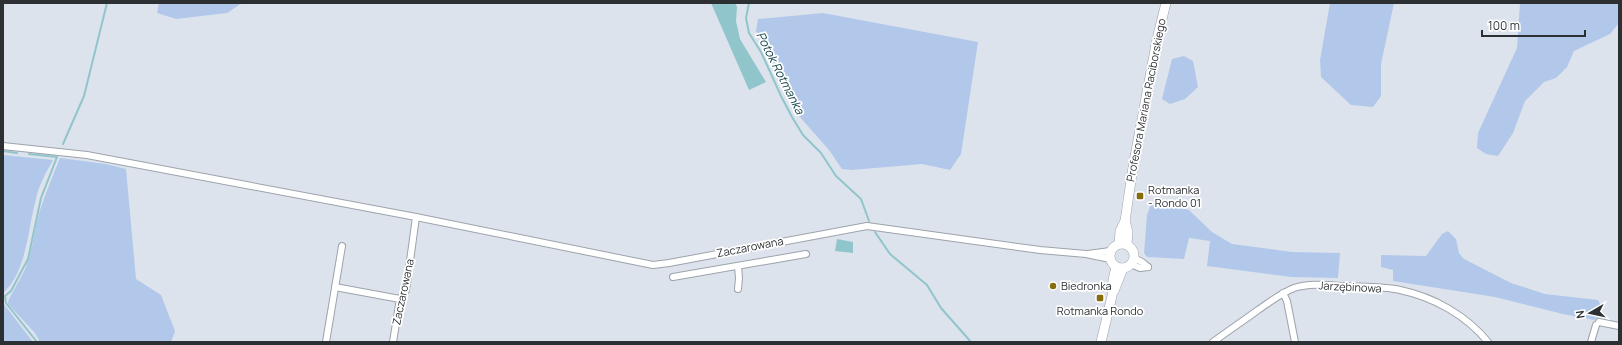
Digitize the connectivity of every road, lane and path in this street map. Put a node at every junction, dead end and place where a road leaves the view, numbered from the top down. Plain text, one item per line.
1 (1166, 3) edge
2 (3, 146) edge
3 (416, 217) junction
4 (1123, 244) junction
5 (342, 246) dead end
6 (806, 254) dead end
7 (1110, 255) junction
8 (1126, 264) junction
9 (738, 266) junction
10 (673, 277) dead end
11 (335, 287) junction
12 (738, 289) dead end
13 (1283, 293) junction
14 (400, 299) junction
15 (1619, 326) edge
16 (326, 342) edge
17 (393, 342) edge
18 (1101, 342) edge
19 (1213, 342) edge
20 (1295, 342) edge
21 (1488, 342) edge
22 (1592, 342) edge

1 - 4 main road, Profesora Mariana Raciborskiego
2 - 3 street, Zaczarowana
3 - 7 street, Zaczarowana
3 - 14 street, Zaczarowana
4 - 7 main road
4 - 8 main road
5 - 11 street
6 - 9 street
7 - 8 main road
8 - 18 main road
9 - 10 street
9 - 12 street
11 - 14 street
11 - 16 street
13 - 19 street, Jarzębinowa
13 - 20 street
13 - 21 street, Jarzębinowa
14 - 17 street, Zaczarowana
15 - 22 street

